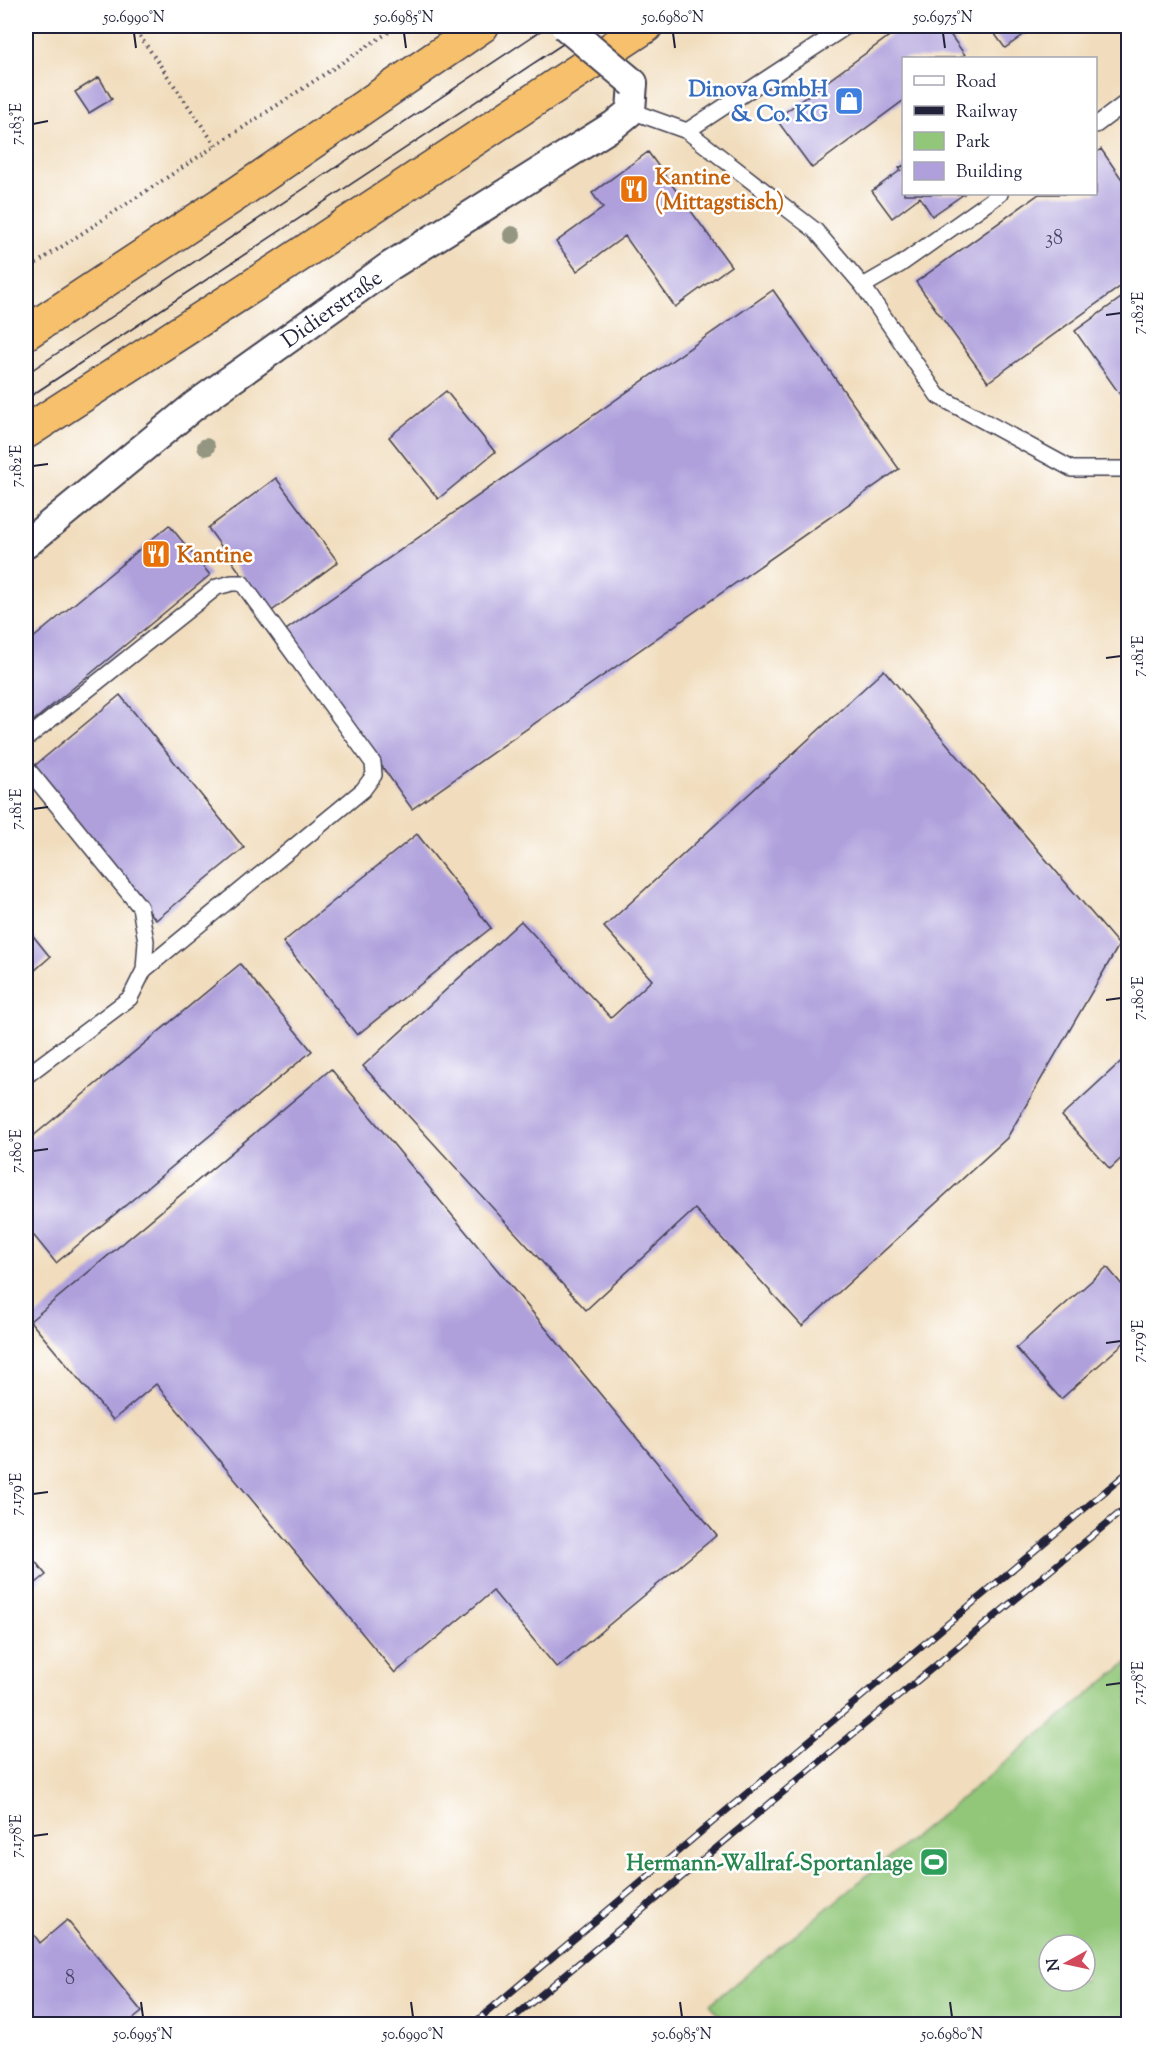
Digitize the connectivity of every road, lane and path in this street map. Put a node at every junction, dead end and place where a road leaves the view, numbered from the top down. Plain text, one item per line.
1 (133, 26) edge
2 (398, 26) edge
3 (482, 26) edge
4 (565, 26) edge
5 (646, 26) edge
6 (847, 26) edge
7 (632, 97) junction
8 (1128, 101) edge
9 (1097, 124) edge
10 (687, 130) junction
11 (216, 146) junction
12 (999, 195) edge
13 (26, 270) edge
14 (862, 286) junction
15 (26, 333) edge
16 (26, 432) edge
17 (1128, 469) edge
18 (26, 544) edge
19 (26, 739) edge
20 (26, 767) edge
21 (144, 970) junction
22 (26, 1077) edge

1 - 11 path
2 - 11 path
3 - 15 highway
4 - 7 street, bridge
5 - 16 highway
6 - 10 lane
7 - 10 lane
7 - 18 street, Didierstraße
8 - 9 lane
10 - 14 lane
11 - 13 path
12 - 14 lane
14 - 17 lane
19 - 21 lane
20 - 21 lane
21 - 22 lane

